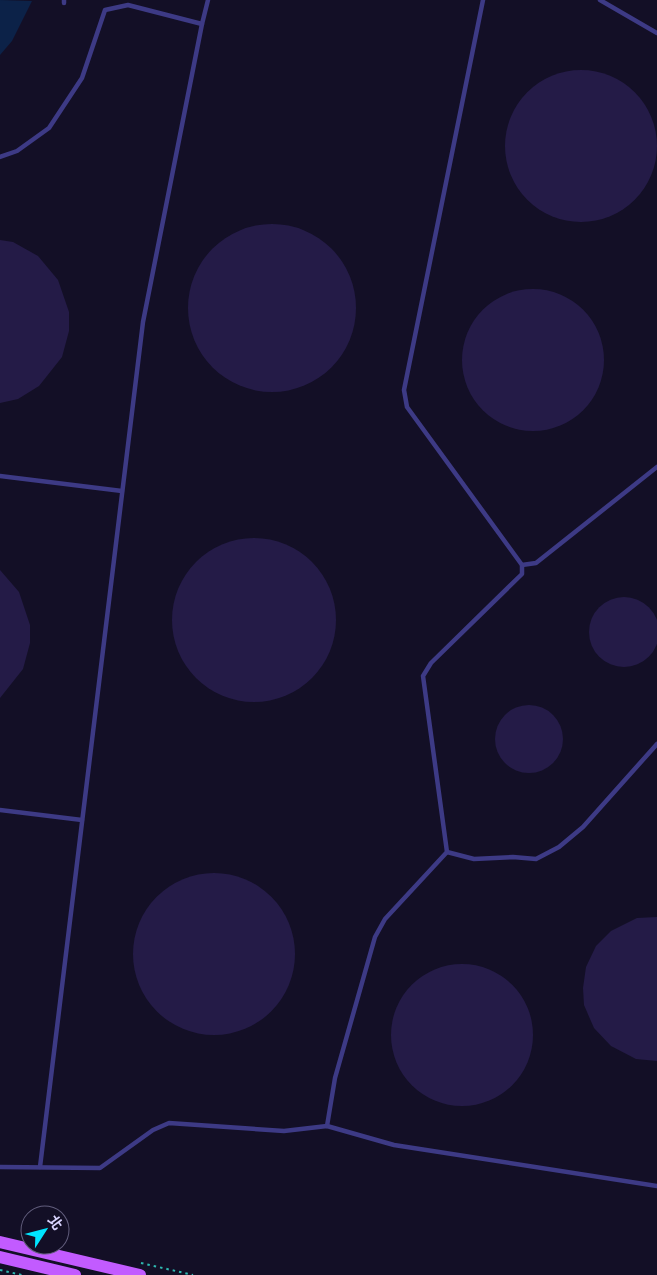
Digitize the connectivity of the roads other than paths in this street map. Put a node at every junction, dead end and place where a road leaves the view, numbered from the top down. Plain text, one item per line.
1 (208, 0) edge
2 (483, 0) edge
3 (600, 0) edge
4 (202, 24) junction
5 (657, 33) edge
6 (0, 157) edge
7 (657, 467) edge
8 (0, 476) edge
9 (122, 491) junction
10 (522, 565) junction
11 (657, 744) edge
12 (0, 810) edge
13 (82, 820) junction
14 (447, 852) junction
15 (326, 1126) junction
16 (0, 1166) edge
17 (40, 1167) junction
18 (657, 1186) edge
19 (0, 1242) edge
20 (0, 1257) edge
21 (75, 1275) edge
22 (140, 1275) edge

1 - 4 lane
2 - 10 lane
3 - 5 lane
4 - 6 lane
4 - 9 lane
7 - 10 lane
8 - 9 lane
9 - 13 lane
10 - 14 lane
11 - 14 lane
12 - 13 lane
13 - 17 lane
14 - 15 lane
15 - 17 lane
15 - 18 lane
16 - 17 lane
19 - 22 main road
20 - 21 main road

